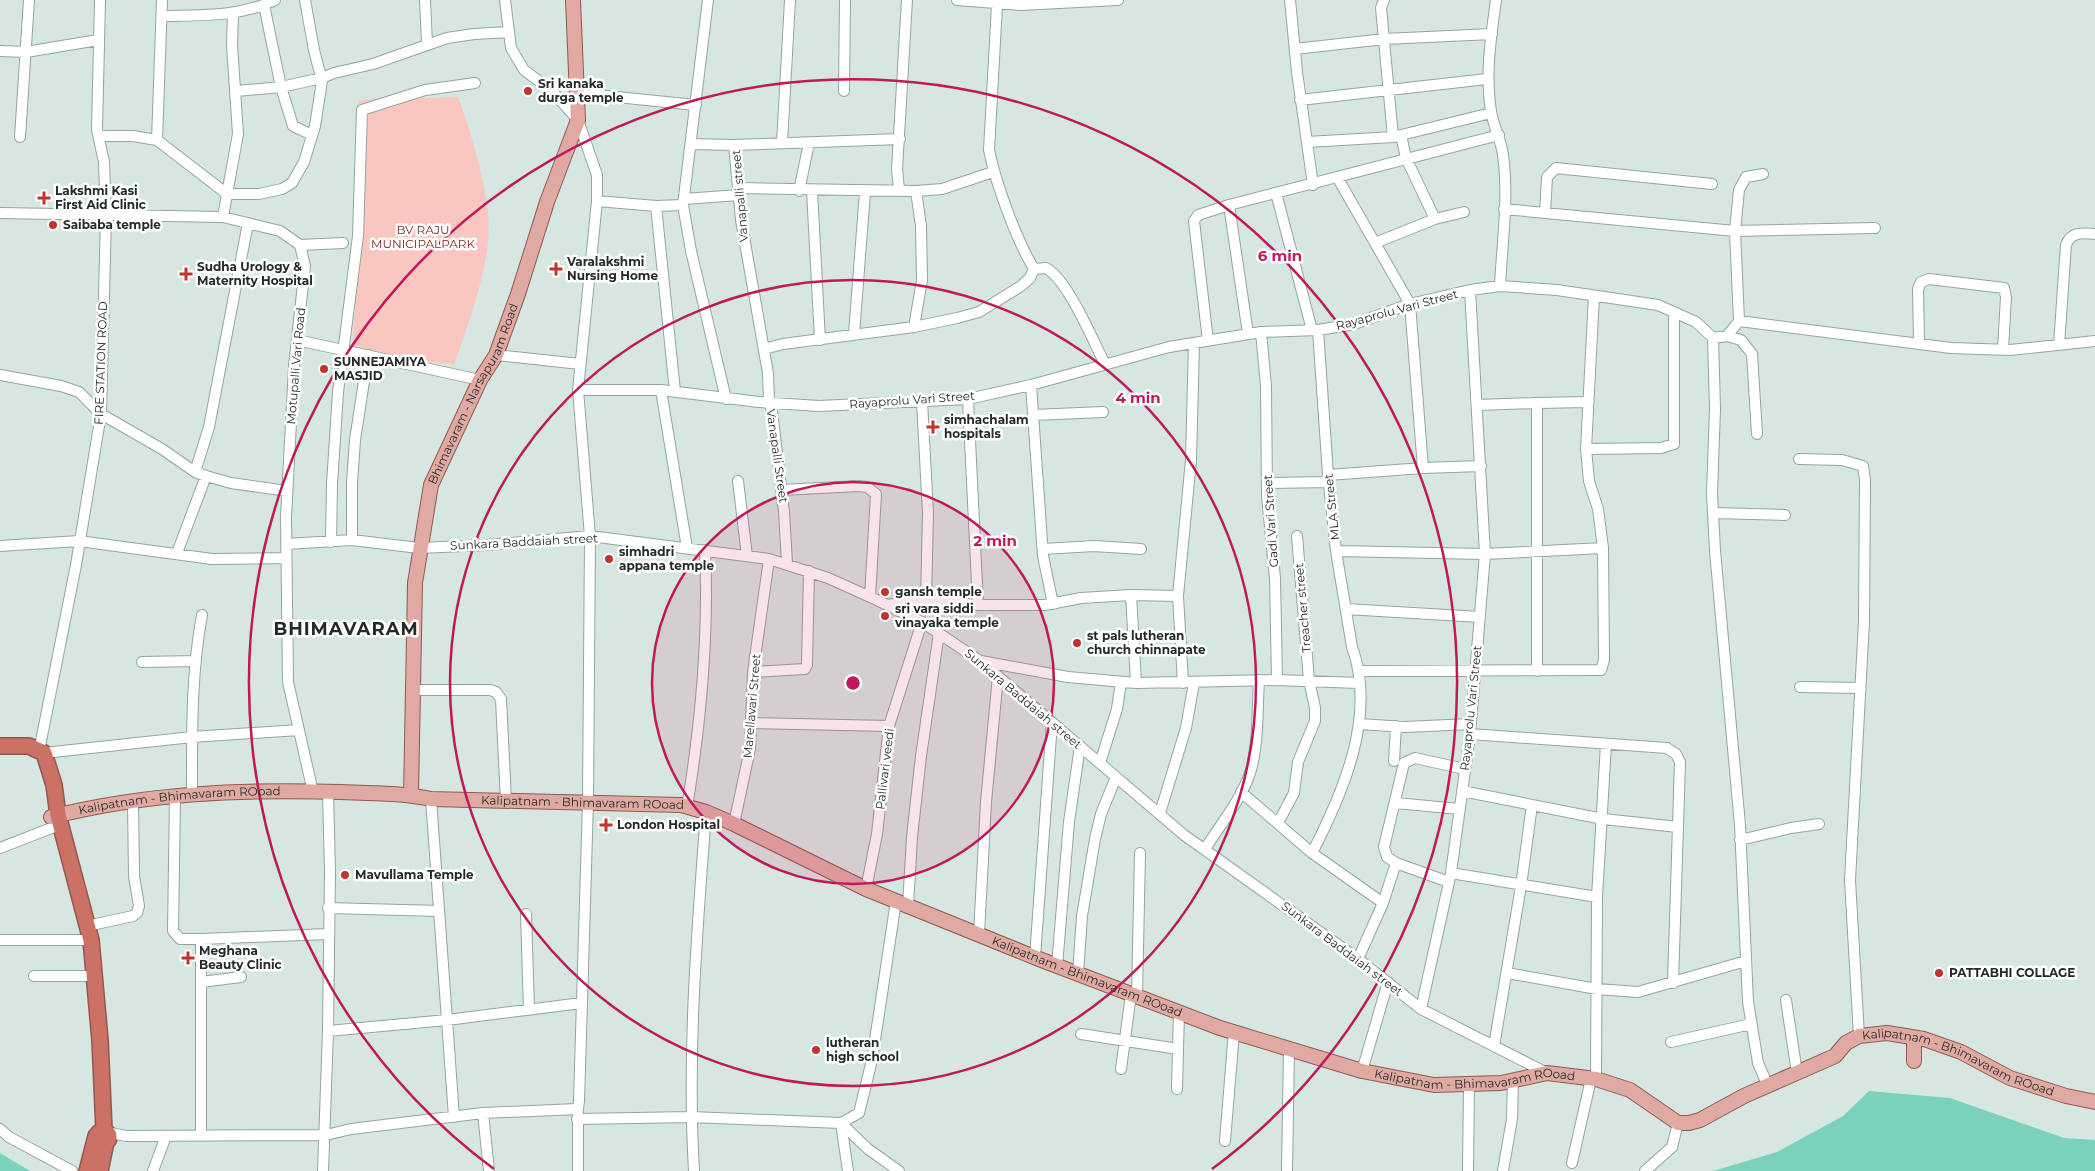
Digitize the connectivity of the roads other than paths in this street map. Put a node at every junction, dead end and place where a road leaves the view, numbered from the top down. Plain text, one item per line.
1 (29, 0) edge
2 (100, 0) edge
3 (162, 0) edge
4 (276, 0) edge
5 (305, 0) edge
6 (425, 0) edge
7 (505, 0) edge
8 (573, 0) edge
9 (708, 0) edge
10 (790, 0) edge
11 (845, 0) edge
12 (907, 0) edge
13 (958, 0) edge
14 (1118, 0) edge
15 (1290, 0) edge
16 (1384, 0) edge
17 (1496, 0) edge
18 (1019, 2) edge
19 (993, 3) edge
20 (264, 5) junction
21 (233, 13) junction
22 (162, 16) junction
23 (509, 32) junction
24 (1492, 34) junction
25 (1384, 39) junction
26 (98, 40) junction
27 (427, 44) junction
28 (1295, 49) junction
29 (0, 51) edge
30 (26, 52) junction
31 (322, 78) junction
32 (1488, 79) junction
33 (475, 83) dead end
34 (281, 87) junction
35 (1388, 89) junction
36 (236, 91) junction
37 (844, 91) dead end
38 (577, 93) junction
39 (1300, 100) junction
40 (696, 105) junction
41 (1491, 114) junction
42 (578, 120) junction
43 (312, 135) junction
44 (1499, 135) junction
45 (99, 136) junction
46 (1397, 136) junction
47 (20, 137) dead end
48 (900, 139) junction
49 (157, 140) junction
50 (1307, 142) junction
51 (809, 143) junction
52 (691, 144) junction
53 (782, 144) junction
54 (734, 145) junction
55 (1406, 158) junction
56 (993, 172) junction
57 (1763, 174) dead end
58 (1338, 177) junction
59 (1712, 184) dead end
60 (1313, 185) junction
61 (899, 190) junction
62 (800, 191) junction
63 (812, 191) junction
64 (738, 192) junction
65 (864, 192) junction
66 (916, 192) junction
67 (1276, 193) junction
68 (227, 194) junction
69 (597, 202) junction
70 (683, 202) junction
71 (1229, 205) junction
72 (656, 206) junction
73 (1504, 209) junction
74 (1464, 212) dead end
75 (0, 213) edge
76 (1545, 213) junction
77 (106, 216) junction
78 (222, 217) junction
79 (1435, 219) junction
80 (248, 222) junction
81 (1875, 228) dead end
82 (1736, 231) junction
83 (2095, 234) edge
84 (343, 243) dead end
85 (1375, 243) junction
86 (300, 245) junction
87 (1034, 269) junction
88 (1500, 286) junction
89 (1470, 290) junction
90 (1594, 296) junction
91 (1410, 304) junction
92 (1674, 312) junction
93 (1739, 321) junction
94 (914, 327) junction
95 (1315, 330) junction
96 (1261, 332) junction
97 (854, 334) junction
98 (1248, 334) junction
99 (1727, 336) junction
100 (1713, 338) junction
101 (296, 340) junction
102 (820, 340) junction
103 (1208, 341) junction
104 (2095, 341) edge
105 (1919, 342) junction
106 (1194, 343) junction
107 (2059, 345) junction
108 (764, 349) junction
109 (345, 350) junction
110 (2003, 350) junction
111 (368, 355) junction
112 (496, 355) junction
113 (580, 364) junction
114 (1105, 364) junction
115 (0, 375) edge
116 (480, 380) junction
117 (1031, 385) junction
118 (578, 390) junction
119 (661, 390) junction
120 (675, 392) junction
121 (726, 399) junction
122 (968, 399) junction
123 (922, 401) junction
124 (769, 402) junction
125 (1587, 402) junction
126 (1537, 403) junction
127 (1477, 405) junction
128 (1103, 412) dead end
129 (101, 414) junction
130 (1033, 415) junction
131 (1757, 434) dead end
132 (1586, 450) junction
133 (1798, 459) dead end
134 (1481, 466) junction
135 (1422, 468) junction
136 (195, 472) junction
137 (206, 476) junction
138 (1329, 478) junction
139 (738, 481) dead end
140 (1267, 483) junction
141 (781, 490) junction
142 (287, 491) junction
143 (1714, 513) junction
144 (1785, 515) dead end
145 (590, 536) junction
146 (1297, 536) dead end
147 (352, 540) junction
148 (79, 542) junction
149 (331, 542) junction
150 (286, 544) junction
151 (0, 546) edge
152 (419, 548) junction
153 (687, 548) junction
154 (1603, 548) junction
155 (1043, 549) junction
156 (1141, 549) dead end
157 (705, 550) junction
158 (1336, 551) junction
159 (1538, 551) junction
160 (177, 554) junction
161 (1485, 554) junction
162 (747, 556) junction
163 (286, 558) junction
164 (769, 559) junction
165 (787, 563) junction
166 (809, 571) junction
167 (1131, 595) junction
168 (1178, 596) junction
169 (870, 597) junction
170 (926, 600) junction
171 (1053, 604) junction
172 (887, 605) junction
173 (978, 605) junction
174 (1346, 609) junction
175 (202, 615) dead end
176 (1480, 617) junction
177 (922, 622) junction
178 (939, 632) junction
179 (196, 661) junction
180 (980, 661) junction
181 (142, 662) dead end
182 (1358, 671) junction
183 (1537, 671) junction
184 (753, 672) junction
185 (1476, 672) junction
186 (998, 676) junction
187 (1259, 680) junction
188 (1277, 680) junction
189 (1308, 680) junction
190 (1121, 682) junction
191 (1183, 683) junction
192 (1194, 683) junction
193 (1359, 683) junction
194 (1136, 684) junction
195 (1800, 687) dead end
196 (1860, 688) junction
197 (414, 690) junction
198 (1052, 722) junction
199 (750, 723) junction
200 (1360, 724) junction
201 (889, 726) junction
202 (1396, 726) junction
203 (1470, 729) junction
204 (299, 730) junction
205 (192, 737) junction
206 (1606, 744) junction
207 (0, 746) edge
208 (1080, 746) junction
209 (0, 752) edge
210 (41, 752) junction
211 (1394, 761) dead end
212 (1100, 763) junction
213 (1465, 769) junction
214 (1116, 777) junction
215 (1462, 791) junction
216 (313, 792) junction
217 (328, 792) junction
218 (1241, 792) junction
219 (192, 794) junction
220 (411, 795) junction
221 (175, 796) junction
222 (431, 799) junction
223 (506, 801) junction
224 (133, 802) junction
225 (588, 802) junction
226 (1396, 803) junction
227 (1532, 805) junction
228 (687, 807) junction
229 (1459, 809) junction
230 (706, 812) junction
231 (1160, 813) junction
232 (1603, 819) junction
233 (54, 820) junction
234 (1278, 823) junction
235 (734, 824) junction
236 (1818, 824) dead end
237 (1678, 827) junction
238 (1740, 840) junction
239 (0, 848) edge
240 (1205, 849) junction
241 (1140, 853) dead end
242 (1312, 853) junction
243 (1396, 863) junction
244 (1450, 877) junction
245 (1522, 886) junction
246 (866, 889) junction
247 (1598, 897) junction
248 (902, 903) junction
249 (1383, 903) junction
250 (328, 908) junction
251 (439, 912) junction
252 (526, 914) dead end
253 (86, 933) junction
254 (328, 934) junction
255 (978, 934) junction
256 (201, 939) junction
257 (0, 940) edge
258 (1035, 958) junction
259 (1358, 959) junction
260 (1746, 961) junction
261 (1057, 966) junction
262 (1507, 973) junction
263 (1078, 974) junction
264 (34, 976) dead end
265 (89, 976) junction
266 (241, 977) dead end
267 (201, 982) junction
268 (1388, 982) junction
269 (1673, 983) junction
270 (1597, 989) junction
271 (1134, 995) junction
272 (1786, 1000) dead end
273 (582, 1003) junction
274 (1421, 1009) junction
275 (530, 1010) junction
276 (1180, 1012) junction
277 (447, 1020) junction
278 (1751, 1024) junction
279 (328, 1031) junction
280 (1234, 1032) junction
281 (1081, 1034) dead end
282 (1859, 1036) junction
283 (1914, 1038) junction
284 (1125, 1041) junction
285 (1671, 1042) dead end
286 (1494, 1046) junction
287 (1178, 1049) junction
288 (1289, 1049) junction
289 (1914, 1060) dead end
290 (1121, 1069) dead end
291 (1362, 1072) junction
292 (1547, 1073) junction
293 (1797, 1073) junction
294 (1593, 1079) junction
295 (1514, 1080) junction
296 (1469, 1085) junction
297 (1768, 1086) junction
298 (1177, 1089) dead end
299 (2095, 1102) edge
300 (100, 1111) junction
301 (483, 1113) junction
302 (578, 1114) junction
303 (454, 1117) junction
304 (691, 1118) junction
305 (841, 1123) junction
306 (1678, 1123) junction
307 (0, 1129) edge
308 (326, 1135) junction
309 (166, 1136) junction
310 (201, 1136) junction
311 (102, 1140) junction
312 (1226, 1141) dead end
313 (1572, 1163) dead end
314 (72, 1171) edge
315 (87, 1171) edge
316 (100, 1171) edge
317 (153, 1171) edge
318 (323, 1171) edge
319 (489, 1171) edge
320 (578, 1171) edge
321 (694, 1171) edge
322 (848, 1171) edge
323 (900, 1171) edge
324 (1287, 1171) edge
325 (1468, 1171) edge
326 (1503, 1171) edge
327 (1645, 1171) edge

1 - 30 street
2 - 26 street, FIRE STATION ROAD
3 - 22 street
4 - 20 street
5 - 31 street
6 - 27 street
7 - 23 street
8 - 38 main road, Bhimavaram - Narsapuram Road
9 - 40 street
10 - 53 street
11 - 37 street
12 - 48 street
13 - 19 street
14 - 18 street
15 - 28 street
16 - 25 street
17 - 24 street
18 - 19 street
19 - 56 street
20 - 21 street
20 - 34 street
21 - 22 street
21 - 36 street
22 - 49 street
23 - 27 street
23 - 42 street
24 - 25 street
24 - 32 street
25 - 28 street
25 - 35 street
26 - 30 street
26 - 45 street, FIRE STATION ROAD
27 - 31 street
28 - 39 street
29 - 30 street
30 - 47 street
31 - 34 street
31 - 43 street
32 - 35 street
32 - 41 street
33 - 109 street
34 - 36 street
34 - 43 street
35 - 39 street
35 - 46 street
36 - 68 street
38 - 40 street
38 - 42 main road, Bhimavaram - Narsapuram Road
39 - 50 street
40 - 52 street
41 - 44 street
41 - 46 street
42 - 69 street
42 - 112 main road, Bhimavaram - Narsapuram Road
43 - 68 street
44 - 55 street
44 - 73 street
45 - 49 street
45 - 77 street, FIRE STATION ROAD
46 - 50 street
46 - 55 street
48 - 51 street, Vanapalli street
48 - 61 street
49 - 68 street
50 - 60 street
51 - 53 street, Vanapalli street
51 - 62 street
52 - 54 street
52 - 70 street
53 - 54 street, Vanapalli street
54 - 64 street, Vanapalli street
55 - 58 street
55 - 79 street
56 - 66 street
56 - 87 street
57 - 82 street
58 - 60 street
58 - 85 street
59 - 76 street
60 - 67 street
61 - 65 street
61 - 66 street
62 - 63 street
62 - 64 street
63 - 65 street
63 - 102 street
64 - 70 street
64 - 108 street, Vanapalli street
65 - 97 street
66 - 94 street
67 - 71 street
67 - 95 street, MLA Street
68 - 78 street
69 - 72 street
69 - 113 street
70 - 72 street
70 - 121 street
71 - 98 street
71 - 103 street
72 - 120 street
73 - 76 street
73 - 88 street
74 - 79 street
75 - 77 street
76 - 82 street
77 - 78 street
77 - 129 street, FIRE STATION ROAD
78 - 80 street
79 - 85 street
80 - 86 street
80 - 136 street
81 - 82 street
82 - 93 street
83 - 107 street
84 - 86 street
85 - 91 street
86 - 101 street, Motupalli Vari Road
87 - 94 street
87 - 114 street
88 - 89 street
88 - 90 street
89 - 91 street, Rayaprolu Vari Street
89 - 127 street, Rayaprolu Vari Street
90 - 92 street
90 - 125 street
91 - 95 street, Rayaprolu Vari Street
91 - 135 street
92 - 100 street
92 - 132 street
93 - 99 street
93 - 105 street
94 - 97 street
95 - 96 street, Rayaprolu Vari Street
95 - 138 street, MLA Street
96 - 98 street, Rayaprolu Vari Street
96 - 140 street, Gadi Vari Street
97 - 102 street
98 - 103 street, Rayaprolu Vari Street
99 - 100 street
99 - 131 street
100 - 143 street
101 - 109 street
101 - 142 street, Motupalli Vari Road
102 - 108 street
103 - 106 street, Rayaprolu Vari Street
104 - 107 street
105 - 110 street
105 - 110 street
106 - 114 street, Rayaprolu Vari Street
106 - 168 street
107 - 110 street
108 - 124 street, Vanapalli Street
109 - 111 street
109 - 149 street
111 - 116 street
111 - 147 street
112 - 113 street
112 - 116 main road, Bhimavaram - Narsapuram Road
113 - 118 street
114 - 117 street, Rayaprolu Vari Street
115 - 129 street
116 - 152 main road, Bhimavaram - Narsapuram Road
117 - 122 street, Rayaprolu Vari Street
117 - 130 street
118 - 119 street, Rayaprolu Vari Street
118 - 145 street
119 - 120 street, Rayaprolu Vari Street
119 - 153 street
120 - 121 street, Rayaprolu Vari Street
121 - 124 street, Rayaprolu Vari Street
122 - 123 street, Rayaprolu Vari Street
122 - 173 street
123 - 124 street, Rayaprolu Vari Street
123 - 170 street
124 - 141 street, Vanapalli Street
125 - 126 street
125 - 132 street
126 - 127 street
126 - 159 street
127 - 134 street, Rayaprolu Vari Street
128 - 130 street
129 - 136 street
129 - 148 street, FIRE STATION ROAD
130 - 155 street
132 - 154 street
133 - 196 street
134 - 135 street
134 - 161 street, Rayaprolu Vari Street
135 - 138 street
136 - 137 street
137 - 142 street
137 - 160 street
138 - 140 street
138 - 158 street, MLA Street
139 - 162 street
140 - 188 street, Gadi Vari Street
141 - 165 street, Vanapalli Street
141 - 169 street
142 - 150 street, Motupalli Vari Road
143 - 144 street
143 - 238 street
145 - 152 street, Sunkara Baddaiah street
145 - 153 street, Sunkara Baddaiah street
145 - 225 street
146 - 189 street, Treacher street
147 - 149 street, Sunkara Baddaiah street
147 - 152 street, Sunkara Baddaiah street
148 - 151 street
148 - 160 street
148 - 210 street, FIRE STATION ROAD
149 - 150 street, Sunkara Baddaiah street
150 - 163 street, Motupalli Vari Road
152 - 197 main road, Bhimavaram - Narsapuram Road
153 - 157 street, Sunkara Baddaiah street
154 - 159 street
154 - 183 street
155 - 156 street
155 - 171 street
157 - 162 street, Sunkara Baddaiah street
157 - 228 street
158 - 161 street
158 - 174 street, MLA Street
159 - 161 street
159 - 183 street
160 - 163 street
161 - 176 street, Rayaprolu Vari Street
162 - 164 street, Sunkara Baddaiah street
163 - 204 street, Motupalli Vari Road
164 - 165 street, Sunkara Baddaiah street
164 - 184 street, Marellavari Street
165 - 166 street, Sunkara Baddaiah street
166 - 169 street, Sunkara Baddaiah street
166 - 184 street
167 - 168 street
167 - 171 street
167 - 194 street
168 - 191 street
169 - 172 street, Sunkara Baddaiah street
170 - 172 street
170 - 173 street
171 - 173 street
172 - 177 street, Sunkara Baddaiah street
174 - 176 street
174 - 182 street, MLA Street
175 - 179 street
176 - 185 street, Rayaprolu Vari Street
177 - 178 street, Sunkara Baddaiah street
177 - 201 street, Pallivari veedi
178 - 180 street, Sunkara Baddaiah street
178 - 248 street
179 - 181 street
179 - 205 street
180 - 186 street, Sunkara Baddaiah street
180 - 190 street
182 - 185 street
182 - 193 street, MLA Street
183 - 185 street
184 - 199 street, Marellavari Street
185 - 203 street, Rayaprolu Vari Street
186 - 198 street, Sunkara Baddaiah street
186 - 255 street
187 - 188 street
187 - 192 street
187 - 218 street
188 - 189 street
189 - 193 street
189 - 234 street, Treacher street
190 - 194 street
190 - 212 street
191 - 192 street
191 - 194 street
192 - 231 street
193 - 200 street, MLA Street
195 - 196 street
196 - 282 street
197 - 220 main road, Bhimavaram - Narsapuram Road
197 - 223 street
198 - 208 street, Sunkara Baddaiah street
198 - 258 street
199 - 201 street
199 - 235 street, Marellavari Street
200 - 202 street
200 - 242 street, MLA Street
201 - 246 street, Pallivari veedi
202 - 203 street
202 - 211 street
203 - 206 street
203 - 213 street, Rayaprolu Vari Street
204 - 205 street
204 - 216 street, Motupalli Vari Road
205 - 210 street
205 - 219 street
206 - 232 street
206 - 237 street
207 - 210 highway
208 - 212 street, Sunkara Baddaiah street
208 - 261 street
209 - 233 highway
210 - 233 highway
212 - 214 street, Sunkara Baddaiah street
213 - 215 street, Rayaprolu Vari Street
213 - 226 street
214 - 231 street, Sunkara Baddaiah street
214 - 263 street
215 - 227 street
215 - 229 street, Rayaprolu Vari Street
216 - 217 main road, Kalipatnam - Bhimavaram ROoad
216 - 219 main road, Kalipatnam - Bhimavaram ROoad
217 - 220 main road, Kalipatnam - Bhimavaram ROoad
217 - 250 street
218 - 234 street
218 - 240 street
219 - 221 main road, Kalipatnam - Bhimavaram ROoad
220 - 222 main road, Kalipatnam - Bhimavaram ROoad
221 - 224 main road, Kalipatnam - Bhimavaram ROoad
221 - 256 street
222 - 223 main road, Kalipatnam - Bhimavaram ROoad
222 - 251 street
223 - 225 main road, Kalipatnam - Bhimavaram ROoad
224 - 233 main road, Kalipatnam - Bhimavaram ROoad
224 - 253 street
225 - 228 main road, Kalipatnam - Bhimavaram ROoad
225 - 273 street
226 - 229 street
226 - 243 street
227 - 232 street
227 - 245 street
228 - 230 main road, Kalipatnam - Bhimavaram ROoad
229 - 244 street, Rayaprolu Vari Street
230 - 235 main road, Kalipatnam - Bhimavaram ROoad
230 - 304 street
231 - 240 street, Sunkara Baddaiah street
232 - 237 street
232 - 247 street
233 - 239 street
233 - 253 highway
234 - 242 street
235 - 246 main road, Kalipatnam - Bhimavaram ROoad
236 - 238 street
237 - 269 street
238 - 260 street
240 - 259 street, Sunkara Baddaiah street
241 - 271 street
242 - 249 street
243 - 244 street
243 - 249 street
244 - 245 street
244 - 274 street, Rayaprolu Vari Street
245 - 247 street
245 - 262 street
246 - 248 main road, Kalipatnam - Bhimavaram ROoad
247 - 270 street
248 - 255 main road, Kalipatnam - Bhimavaram ROoad
248 - 305 street
249 - 259 street
250 - 251 street
250 - 254 street
251 - 277 street
252 - 275 street
253 - 257 street
253 - 265 highway
253 - 300 highway
254 - 256 street
254 - 279 street
255 - 258 main road, Kalipatnam - Bhimavaram ROoad
256 - 267 street
258 - 261 main road, Kalipatnam - Bhimavaram ROoad
259 - 268 street, Sunkara Baddaiah street
260 - 269 street
260 - 278 street
261 - 263 main road, Kalipatnam - Bhimavaram ROoad
262 - 270 street
262 - 286 street
263 - 271 main road, Kalipatnam - Bhimavaram ROoad
264 - 265 street
265 - 300 highway
266 - 267 street
267 - 310 street
268 - 274 street, Sunkara Baddaiah street
268 - 291 street
269 - 270 street
270 - 294 street
271 - 276 main road, Kalipatnam - Bhimavaram ROoad
271 - 284 street
272 - 293 street
273 - 275 street
273 - 302 street
274 - 286 street, Sunkara Baddaiah street
275 - 277 street
276 - 280 main road, Kalipatnam - Bhimavaram ROoad
276 - 287 street
277 - 279 street
277 - 303 street
278 - 285 street
278 - 297 street
279 - 308 street
280 - 288 main road, Kalipatnam - Bhimavaram ROoad
280 - 312 street
281 - 284 street
282 - 283 main road, Kalipatnam - Bhimavaram ROoad
282 - 293 main road, Kalipatnam - Bhimavaram ROoad
283 - 289 main road
283 - 299 main road, Kalipatnam - Bhimavaram ROoad
284 - 287 street
284 - 290 street
286 - 292 street, Sunkara Baddaiah street
287 - 298 street
288 - 291 main road, Kalipatnam - Bhimavaram ROoad
288 - 324 street
291 - 296 main road, Kalipatnam - Bhimavaram ROoad
292 - 294 main road, Kalipatnam - Bhimavaram ROoad
292 - 295 main road, Kalipatnam - Bhimavaram ROoad
293 - 297 main road, Kalipatnam - Bhimavaram ROoad
294 - 306 main road, Kalipatnam - Bhimavaram ROoad
294 - 313 street
295 - 296 main road, Kalipatnam - Bhimavaram ROoad
295 - 326 street
296 - 325 street
297 - 306 main road, Kalipatnam - Bhimavaram ROoad
300 - 311 highway
301 - 302 street
301 - 303 street
301 - 319 street
302 - 304 street
302 - 320 street
303 - 308 street
304 - 305 street
304 - 321 street
305 - 322 street
305 - 323 street
306 - 327 street
307 - 314 street
308 - 310 street
308 - 318 street
309 - 310 street
309 - 311 street
309 - 317 street
311 - 315 highway
311 - 316 highway

